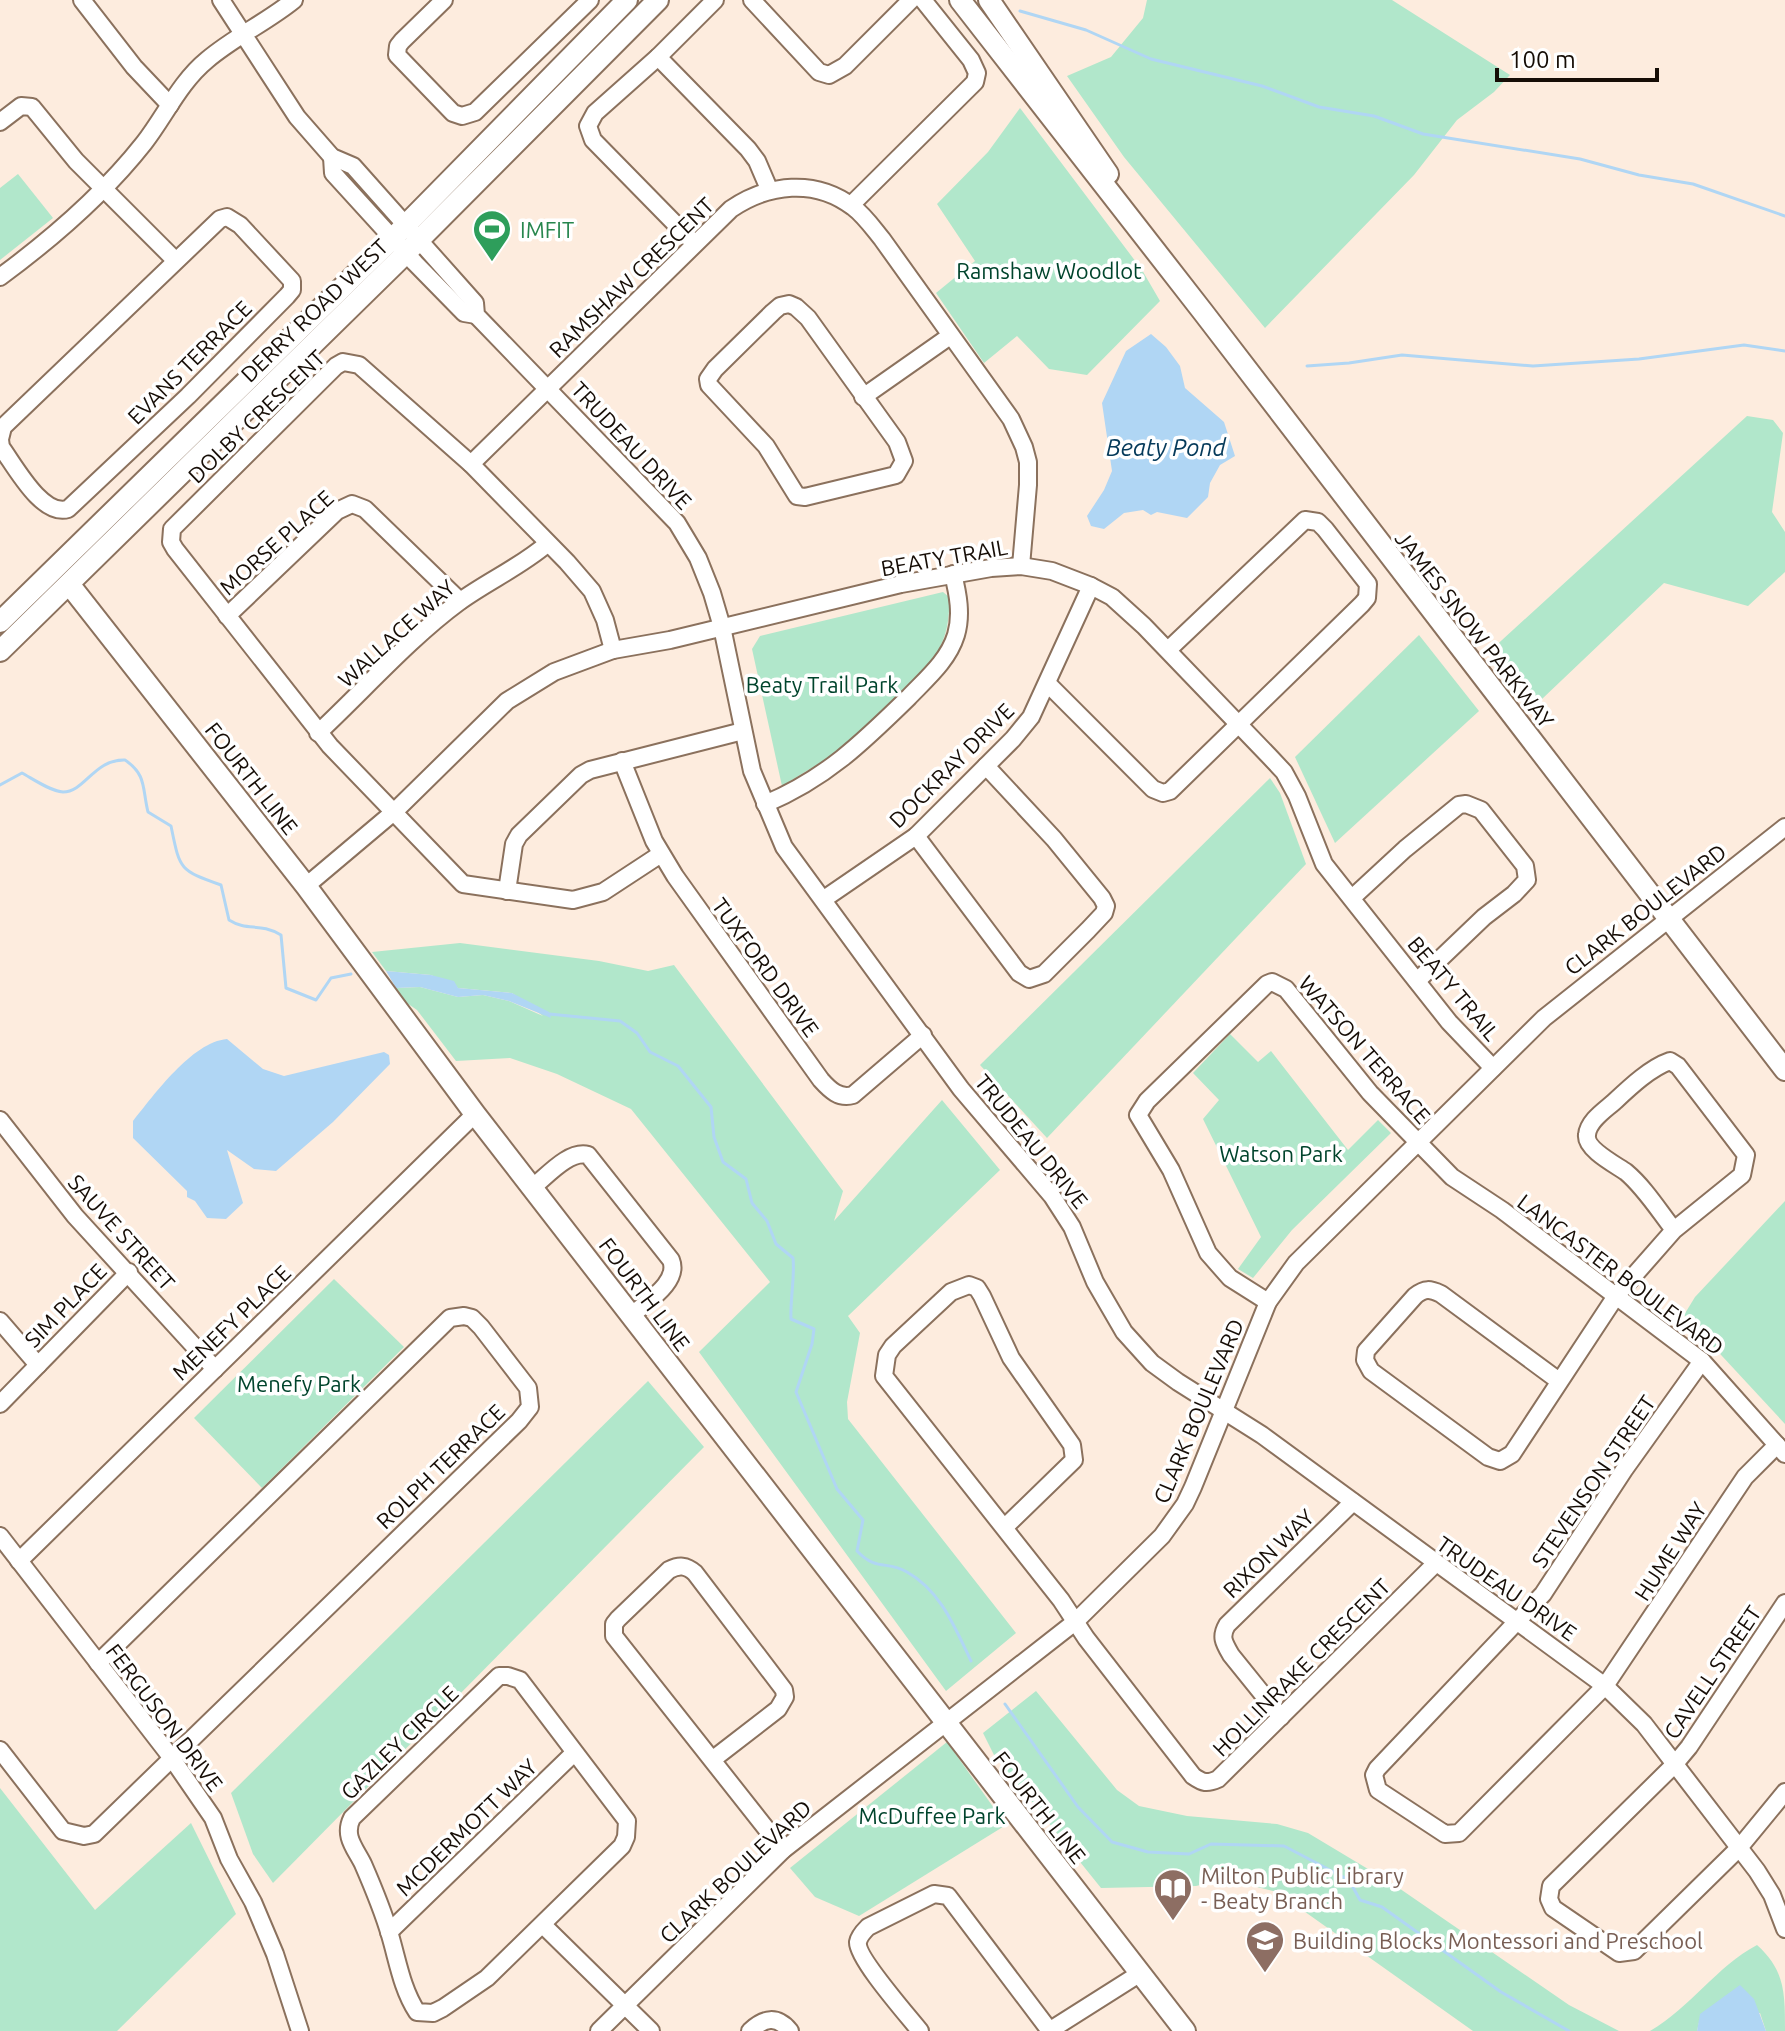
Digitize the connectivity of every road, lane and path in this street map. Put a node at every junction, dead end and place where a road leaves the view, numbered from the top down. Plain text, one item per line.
1 (82, 0) edge
2 (221, 0) edge
3 (294, 0) edge
4 (444, 0) edge
5 (590, 0) edge
6 (627, 0) edge
7 (658, 0) edge
8 (715, 0) edge
9 (752, 0) edge
10 (911, 0) edge
11 (923, 0) edge
12 (960, 0) edge
13 (989, 0) edge
14 (244, 35) junction
15 (658, 57) junction
16 (170, 105) junction
17 (0, 122) edge
18 (104, 188) junction
19 (769, 189) junction
20 (851, 205) junction
21 (1127, 217) junction
22 (406, 239) junction
23 (694, 243) junction
24 (175, 260) junction
25 (0, 277) edge
26 (950, 336) junction
27 (548, 388) junction
28 (863, 397) junction
29 (0, 440) edge
30 (471, 464) junction
31 (547, 544) junction
32 (1021, 566) junction
33 (953, 574) junction
34 (69, 584) junction
35 (1091, 586) junction
36 (460, 601) junction
37 (227, 616) junction
38 (0, 622) edge
39 (722, 627) junction
40 (613, 650) junction
41 (1168, 650) junction
42 (0, 651) edge
43 (1048, 684) junction
44 (1239, 725) junction
45 (743, 731) junction
46 (318, 733) junction
47 (622, 761) junction
48 (986, 766) junction
49 (765, 804) junction
50 (395, 811) junction
51 (1785, 827) edge
52 (916, 836) junction
53 (661, 854) junction
54 (306, 886) junction
55 (507, 891) junction
56 (1352, 898) junction
57 (824, 899) junction
58 (1669, 919) junction
59 (1417, 981) junction
60 (923, 1035) junction
61 (1493, 1068) junction
62 (1785, 1070) edge
63 (475, 1114) junction
64 (0, 1120) edge
65 (1418, 1142) junction
66 (533, 1187) junction
67 (1674, 1230) junction
68 (129, 1272) junction
69 (1616, 1296) junction
70 (1268, 1302) junction
71 (631, 1316) junction
72 (0, 1321) edge
73 (1702, 1361) junction
74 (38, 1365) junction
75 (215, 1369) junction
76 (1559, 1381) junction
77 (0, 1404) edge
78 (1225, 1413) junction
79 (1781, 1450) edge
80 (1353, 1502) junction
81 (1004, 1528) junction
82 (0, 1536) edge
83 (19, 1561) junction
84 (1435, 1564) junction
85 (1785, 1603) edge
86 (1075, 1622) junction
87 (1517, 1623) junction
88 (98, 1663) junction
89 (1605, 1686) junction
90 (1281, 1717) junction
91 (945, 1723) junction
92 (0, 1750) edge
93 (574, 1753) junction
94 (171, 1757) junction
95 (712, 1760) junction
96 (1674, 1765) junction
97 (1785, 1792) edge
98 (1739, 1848) junction
99 (783, 1850) junction
100 (543, 1925) junction
101 (1785, 1929) edge
102 (389, 1932) junction
103 (1139, 1974) junction
104 (626, 2005) junction
105 (300, 2031) edge
106 (599, 2031) edge
107 (651, 2031) edge
108 (750, 2031) edge
109 (790, 2031) edge
110 (920, 2031) edge
111 (1050, 2031) edge
112 (1185, 2031) edge

1 - 16 street
2 - 14 street, TRUDEAU DRIVE
3 - 14 street
4 - 5 street
6 - 22 main road, DERRY ROAD WEST
7 - 22 main road, DERRY ROAD WEST
8 - 15 street
9 - 10 street
11 - 20 street
12 - 21 main road, JAMES SNOW PARKWAY
13 - 21 main road, JAMES SNOW PARKWAY
14 - 16 street
14 - 22 street, TRUDEAU DRIVE
15 - 19 street
15 - 23 street
16 - 18 street
17 - 18 street
18 - 24 street
18 - 25 street
19 - 20 street, RAMSHAW CRESCENT
19 - 23 street, RAMSHAW CRESCENT
20 - 26 street, RAMSHAW CRESCENT
21 - 58 main road, JAMES SNOW PARKWAY
22 - 27 street, TRUDEAU DRIVE
22 - 34 main road, DERRY ROAD WEST
22 - 38 main road, DERRY ROAD WEST
23 - 27 street, RAMSHAW CRESCENT
24 - 29 street, EVANS TERRACE
24 - 29 street, EVANS TERRACE
26 - 28 street
26 - 32 street, RAMSHAW CRESCENT
27 - 30 street, RAMSHAW CRESCENT
27 - 39 street, TRUDEAU DRIVE
28 - 28 street
30 - 31 street, DOLBY CRESCENT
30 - 37 street, DOLBY CRESCENT
31 - 36 street, WALLACE WAY
31 - 40 street, DOLBY CRESCENT
32 - 33 street, BEATY TRAIL
32 - 35 street, BEATY TRAIL
33 - 39 street, BEATY TRAIL
33 - 49 street
34 - 42 main road, DERRY ROAD WEST
34 - 54 main road, FOURTH LINE
35 - 41 street, BEATY TRAIL
35 - 43 street, DOCKRAY DRIVE
36 - 37 street, MORSE PLACE
36 - 46 street, WALLACE WAY
37 - 46 street, DOLBY CRESCENT
39 - 40 street, BEATY TRAIL
39 - 45 street, TRUDEAU DRIVE
40 - 50 street, BEATY TRAIL
41 - 44 street, BEATY TRAIL
41 - 44 street
43 - 44 street
43 - 48 street, DOCKRAY DRIVE
44 - 56 street, BEATY TRAIL
45 - 47 street
45 - 49 street, TRUDEAU DRIVE
46 - 50 street, DOLBY CRESCENT
47 - 53 street, TUXFORD DRIVE
47 - 55 street
48 - 52 street, DOCKRAY DRIVE
48 - 52 street
49 - 57 street, TRUDEAU DRIVE
50 - 54 street, BEATY TRAIL
50 - 55 street, DOLBY CRESCENT
51 - 58 street, CLARK BOULEVARD
52 - 57 street, DOCKRAY DRIVE
53 - 55 street, DOLBY CRESCENT
53 - 60 street, TUXFORD DRIVE
54 - 63 main road, FOURTH LINE
56 - 59 street, BEATY TRAIL
56 - 59 street
57 - 60 street, TRUDEAU DRIVE
58 - 61 street, CLARK BOULEVARD
58 - 62 main road, JAMES SNOW PARKWAY
59 - 61 street, BEATY TRAIL
60 - 78 street, TRUDEAU DRIVE
61 - 65 street, CLARK BOULEVARD
63 - 66 main road, FOURTH LINE
63 - 75 street, MENEFY PLACE
64 - 68 street, SAUVE STREET
65 - 69 street, LANCASTER BOULEVARD
65 - 70 street, CLARK BOULEVARD
65 - 70 street, WATSON TERRACE
66 - 71 main road, FOURTH LINE
66 - 71 street
67 - 67 street
67 - 69 street
68 - 74 street, SIM PLACE
68 - 75 street, SAUVE STREET
69 - 73 street, LANCASTER BOULEVARD
69 - 76 street
70 - 78 street, CLARK BOULEVARD
71 - 91 main road, FOURTH LINE
72 - 74 street
73 - 79 street, LANCASTER BOULEVARD
73 - 87 street, STEVENSON STREET
74 - 77 street, SIM PLACE
75 - 83 street, MENEFY PLACE
76 - 76 street
78 - 80 street, TRUDEAU DRIVE
78 - 86 street, CLARK BOULEVARD
79 - 89 street, HUME WAY
80 - 84 street, TRUDEAU DRIVE
80 - 90 street, RIXON WAY
81 - 81 street
81 - 86 street
82 - 83 street, FERGUSON DRIVE
83 - 88 street, FERGUSON DRIVE
84 - 87 street, TRUDEAU DRIVE
84 - 90 street, HOLLINRAKE CRESCENT
85 - 96 street, CAVELL STREET
86 - 90 street, HOLLINRAKE CRESCENT
86 - 91 street, CLARK BOULEVARD
87 - 89 street, TRUDEAU DRIVE
87 - 89 street, STEVENSON STREET
88 - 94 street, FERGUSON DRIVE
88 - 94 street, ROLPH TERRACE
89 - 96 street, TRUDEAU DRIVE
91 - 99 street, CLARK BOULEVARD
91 - 103 main road, FOURTH LINE
92 - 94 street, ROLPH TERRACE
93 - 100 street, GAZLEY CIRCLE
93 - 102 street, MCDERMOTT WAY
93 - 102 street, GAZLEY CIRCLE
94 - 105 street, FERGUSON DRIVE
95 - 95 street
95 - 99 street
96 - 98 street, TRUDEAU DRIVE
96 - 98 street, CAVELL STREET
97 - 98 street
98 - 101 street, TRUDEAU DRIVE
99 - 104 street, CLARK BOULEVARD
100 - 102 street, GAZLEY CIRCLE
100 - 104 street
103 - 111 street
103 - 112 main road, FOURTH LINE
104 - 106 street, CLARK BOULEVARD
104 - 107 street
108 - 109 street
110 - 111 street

